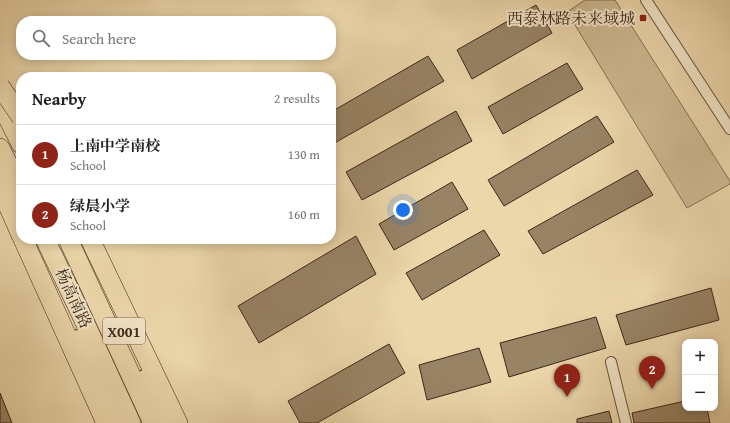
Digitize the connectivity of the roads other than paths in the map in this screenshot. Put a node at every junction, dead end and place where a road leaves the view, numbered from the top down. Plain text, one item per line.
1 (646, 0) edge
2 (0, 80) edge
3 (0, 86) edge
4 (0, 102) edge
5 (16, 110) edge
6 (16, 111) edge
7 (730, 129) edge
8 (16, 134) edge
9 (0, 148) edge
10 (0, 174) edge
11 (16, 180) edge
12 (0, 187) edge
13 (16, 206) edge
14 (16, 224) edge
15 (25, 244) edge
16 (34, 244) edge
17 (47, 244) edge
18 (70, 244) edge
19 (83, 244) edge
20 (92, 244) edge
21 (611, 362) dead end
22 (106, 423) edge
23 (117, 423) edge
24 (131, 423) edge
25 (153, 423) edge
26 (167, 423) edge
27 (178, 423) edge
28 (626, 423) edge

1 - 7 street
2 - 6 main road
3 - 5 highway, bridge
4 - 8 highway
9 - 11 highway
10 - 13 main road
12 - 14 highway
15 - 22 highway
16 - 23 main road, 杨高南路 / X001
17 - 24 highway, 杨高南路 / X001
18 - 25 highway, 杨高南路 / X001
19 - 26 main road, 杨高南路 / X001
20 - 27 highway
21 - 28 street

